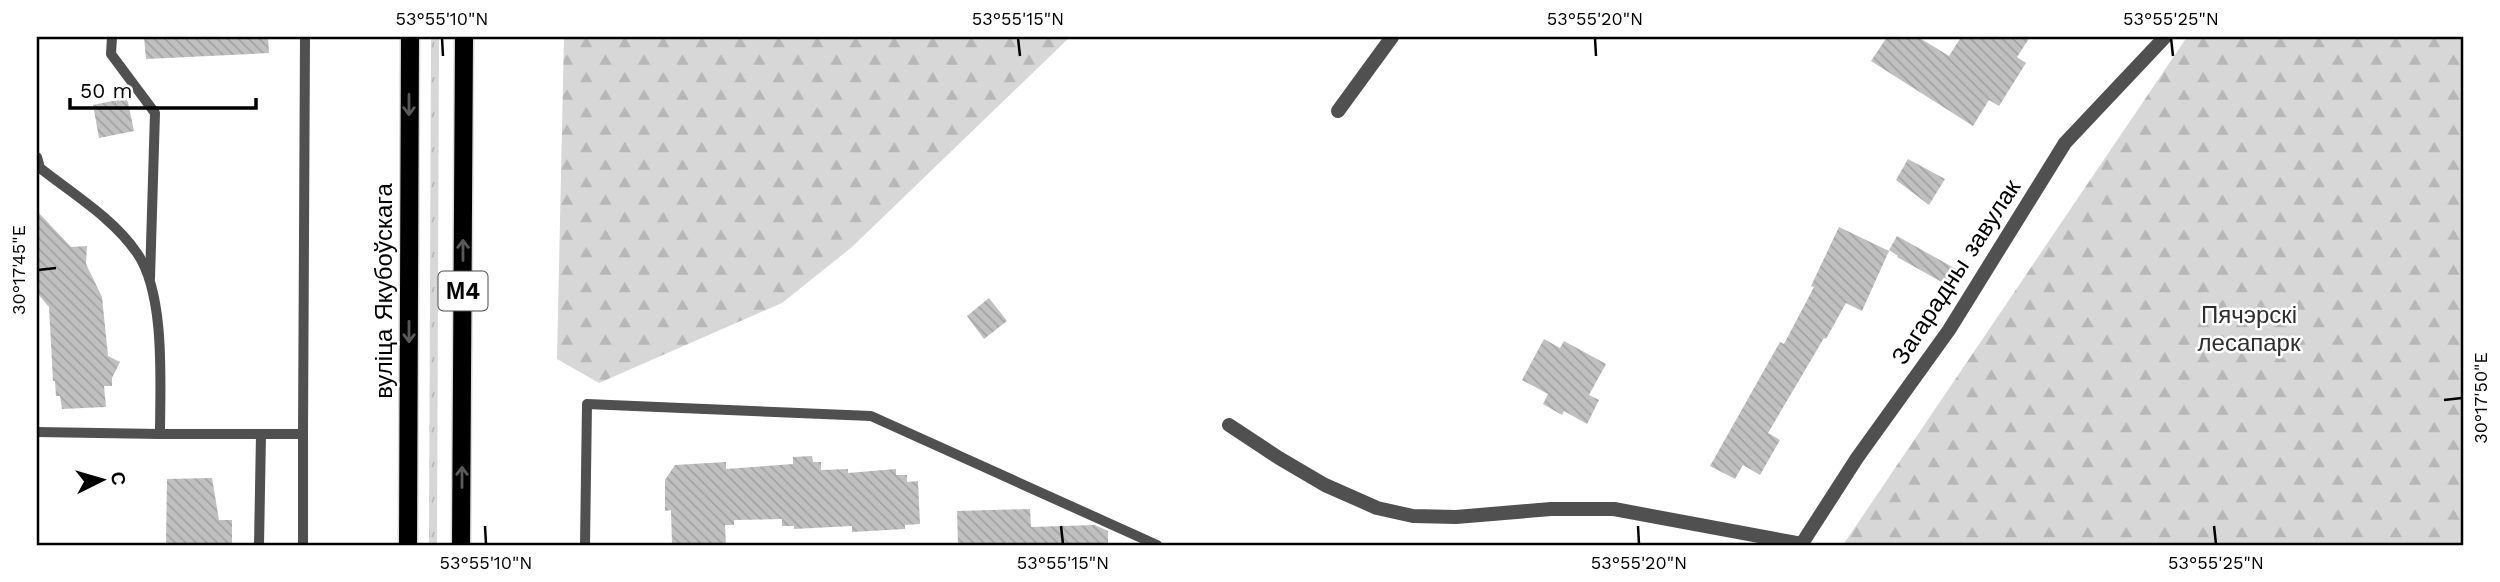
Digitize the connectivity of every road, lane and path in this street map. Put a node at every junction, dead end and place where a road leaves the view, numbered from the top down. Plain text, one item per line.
1 (112, 37) edge
2 (305, 37) edge
3 (410, 37) edge
4 (464, 37) edge
5 (1392, 37) edge
6 (2165, 37) edge
7 (1338, 111) dead end
8 (37, 157) edge
9 (150, 281) junction
10 (1229, 425) dead end
11 (37, 432) edge
12 (160, 434) junction
13 (261, 434) junction
14 (303, 434) junction
15 (259, 545) edge
16 (303, 545) edge
17 (408, 545) edge
18 (461, 545) edge
19 (585, 545) edge
20 (1157, 545) edge
21 (1802, 545) edge

1 - 9 lane
2 - 14 lane
3 -> 17 main road, вуліца Якубоўскага / М4
18 -> 4 main road, М4
5 - 7 street
6 - 21 street, Загарадны завулак
8 - 9 lane
9 - 12 lane
10 - 21 street
11 - 12 lane
12 - 13 lane
13 - 14 lane
13 - 15 lane
14 - 16 lane
19 - 20 lane

